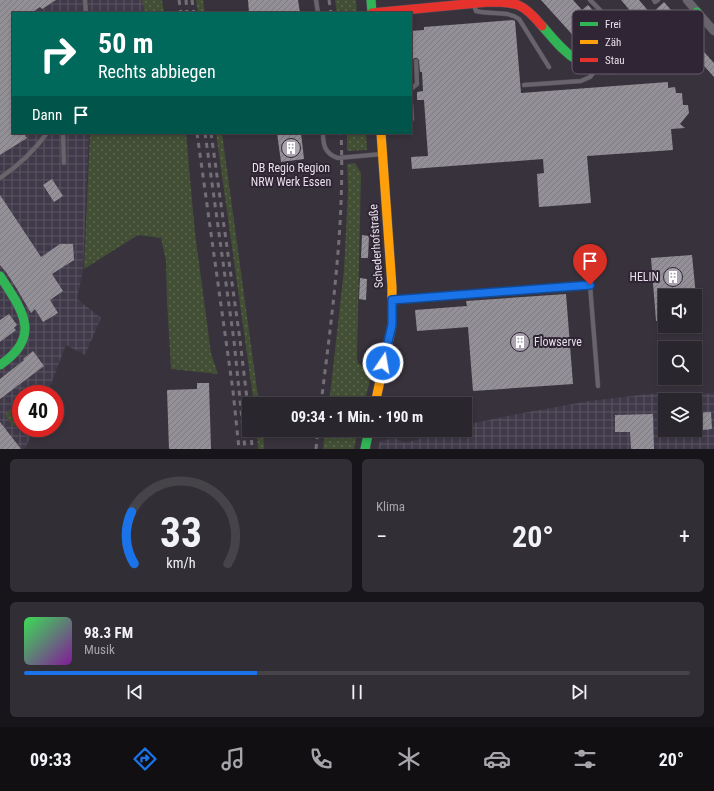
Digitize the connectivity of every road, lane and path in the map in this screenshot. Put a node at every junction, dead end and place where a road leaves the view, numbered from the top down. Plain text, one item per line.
1 (85, 0) edge
2 (316, 0) edge
3 (371, 0) edge
4 (590, 0) edge
5 (654, 0) edge
6 (658, 0) edge
7 (687, 0) edge
8 (513, 1) edge
9 (473, 3) junction
10 (598, 10) edge
11 (696, 10) edge
12 (86, 12) edge
13 (318, 12) edge
14 (372, 12) edge
15 (382, 12) edge
16 (704, 19) edge
17 (714, 31) edge
18 (572, 56) edge
19 (416, 61) dead end
20 (549, 67) dead end
21 (594, 74) edge
22 (524, 85) dead end
23 (412, 88) edge
24 (46, 134) edge
25 (63, 134) edge
26 (323, 134) edge
27 (381, 134) edge
28 (382, 154) junction
29 (64, 163) dead end
30 (0, 178) edge
31 (0, 276) edge
32 (392, 300) junction
33 (0, 366) edge
34 (598, 386) dead end
35 (377, 397) edge
36 (368, 437) edge
37 (365, 449) edge

1 - 12 lane
2 - 13 lane
3 - 14 street
4 - 10 lane
5 - 6 lane
7 - 11 street
8 - 9 street
8 - 18 street
9 - 15 street
9 - 20 lane
16 - 17 street
19 - 23 lane
21 - 22 lane
24 - 30 lane
25 - 29 lane
26 - 28 lane
27 - 28 street, Schederhofstraße
28 - 32 street, Schederhofstraße
31 - 33 street
32 - 34 lane
32 - 35 street, Schederhofstraße
36 - 37 street

